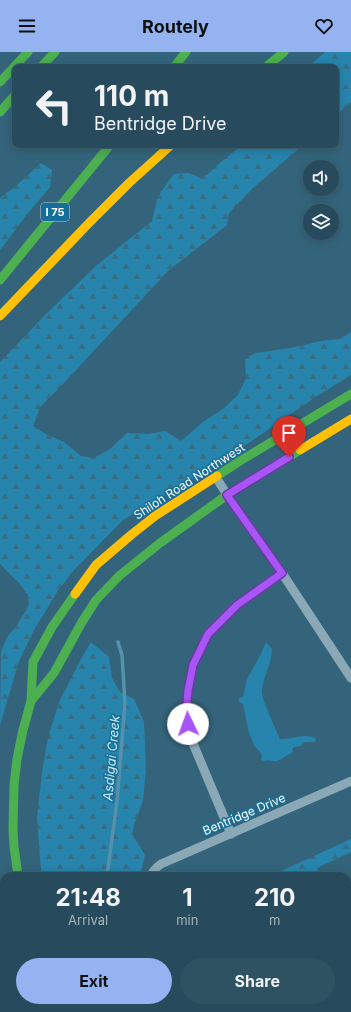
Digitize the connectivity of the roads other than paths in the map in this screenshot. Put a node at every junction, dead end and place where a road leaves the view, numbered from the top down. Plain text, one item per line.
1 (28, 52) edge
2 (55, 52) edge
3 (186, 52) edge
4 (284, 52) edge
5 (17, 64) edge
6 (44, 64) edge
7 (176, 64) edge
8 (270, 64) edge
9 (12, 69) edge
10 (0, 82) edge
11 (12, 98) edge
12 (0, 112) edge
13 (108, 148) edge
14 (168, 148) edge
15 (0, 280) edge
16 (0, 316) edge
17 (351, 394) edge
18 (351, 419) edge
19 (216, 476) junction
20 (227, 495) junction
21 (282, 573) junction
22 (351, 678) edge
23 (31, 701) junction
24 (351, 781) edge
25 (231, 834) junction
26 (17, 872) edge
27 (153, 872) edge

1 - 5 main road
2 - 6 main road
3 - 7 main road
4 - 8 main road
9 - 10 main road
11 - 12 main road
13 - 15 main road, I 75
14 - 16 main road
17 - 19 main road, Shiloh Road Northwest
18 - 20 main road, Shiloh Road Northwest
19 - 20 street
19 - 23 main road, Shiloh Road Northwest
20 - 21 street
20 - 23 main road, Shiloh Road Northwest
21 - 22 street
21 - 25 street
23 - 26 main road, Shiloh Road Northwest
24 - 25 street, Bentridge Drive
25 - 27 street, Bentridge Drive

